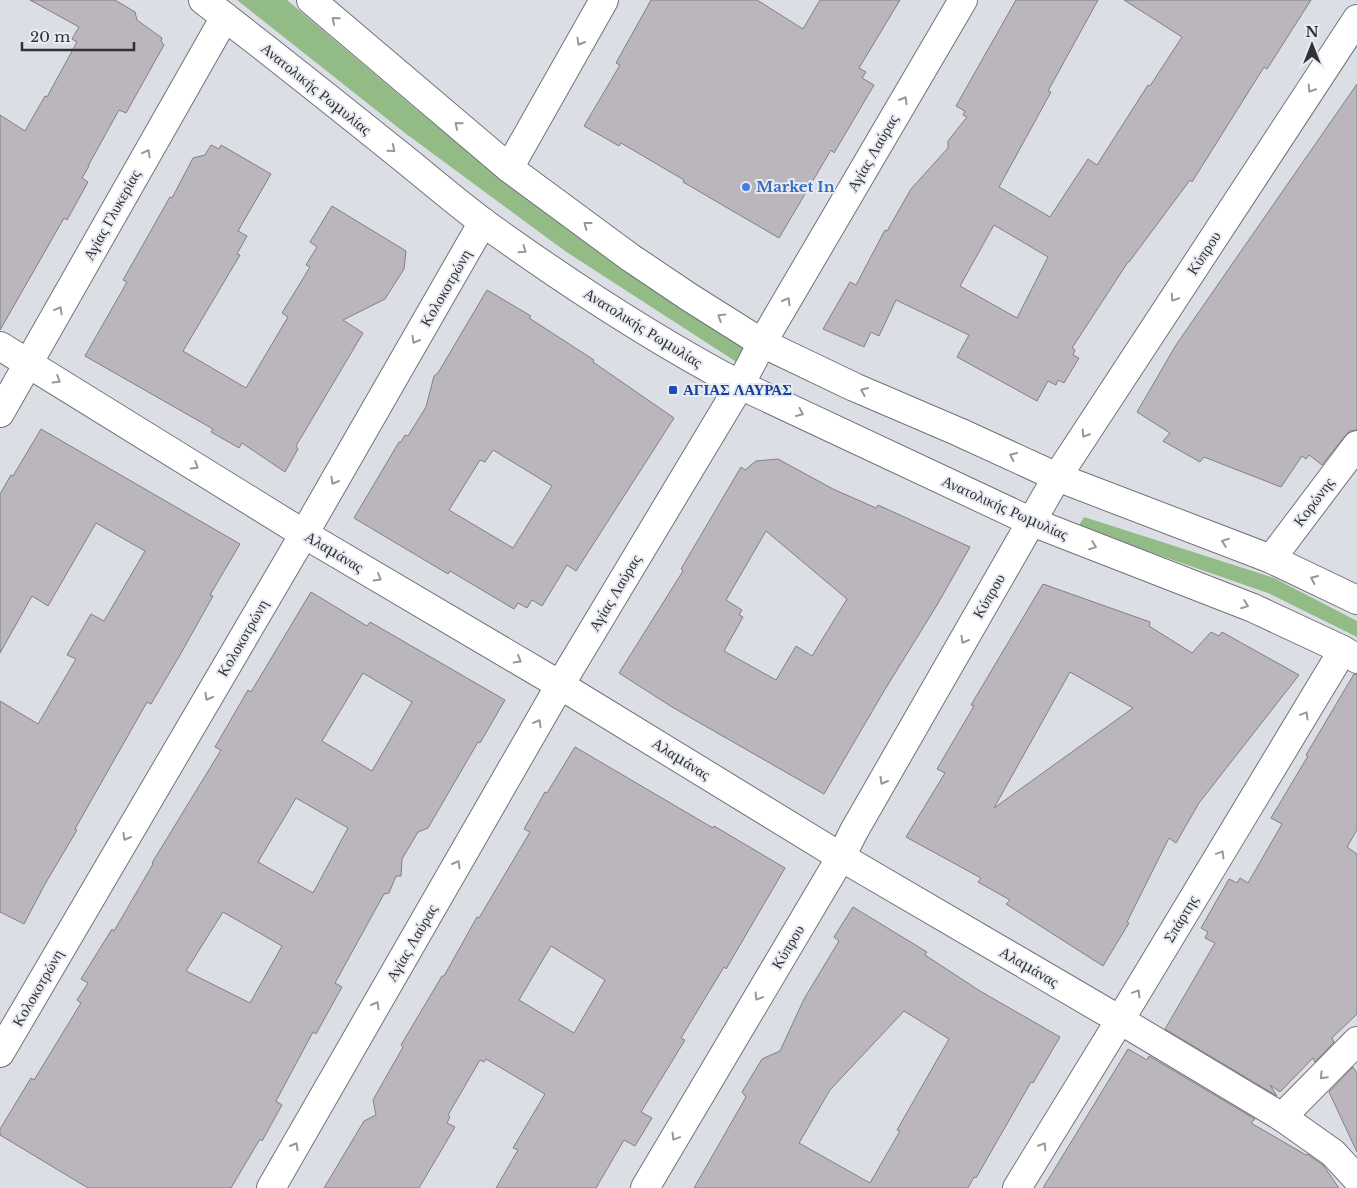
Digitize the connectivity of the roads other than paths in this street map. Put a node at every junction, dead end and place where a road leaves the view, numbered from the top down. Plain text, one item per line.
1 (203, 0) edge
2 (311, 0) edge
3 (604, 0) edge
4 (963, 0) edge
5 (225, 17) junction
6 (1357, 19) edge
7 (508, 168) junction
8 (483, 222) junction
9 (762, 343) junction
10 (0, 346) edge
11 (29, 363) junction
12 (740, 385) junction
13 (0, 413) edge
14 (1357, 445) edge
15 (1057, 477) junction
16 (1032, 522) junction
17 (304, 534) junction
18 (1271, 559) junction
19 (1357, 600) edge
20 (1350, 655) edge
21 (560, 685) junction
22 (841, 857) junction
23 (1120, 1020) junction
24 (1357, 1041) edge
25 (0, 1053) edge
26 (1282, 1117) junction
27 (1357, 1179) edge
28 (271, 1188) edge
29 (646, 1188) edge
30 (1017, 1188) edge

1 - 5 street, Ανατολικής Ρωμυλίας
7 -> 2 street
3 -> 7 street
9 -> 4 street, Αγίας Λαύρας
5 -> 8 street, Ανατολικής Ρωμυλίας
11 -> 5 street, Αγίας Γλυκερίας
6 -> 15 street, Κύπρου
9 -> 7 street
8 -> 12 street, Ανατολικής Ρωμυλίας
8 -> 17 street, Κολοκοτρώνη
9 - 12 street, Αγίας Λαύρας
15 -> 9 street
10 - 11 street, Αλαμάνας
11 - 13 street, Αγίας Γλυκερίας
11 -> 17 street, Αλαμάνας
12 -> 16 street, Ανατολικής Ρωμυλίας
12 - 21 street, Αγίας Λαύρας
14 - 18 street, Κορώνης
15 - 16 street, Κύπρου
18 -> 15 street
16 -> 20 street, Ανατολικής Ρωμυλίας
16 -> 22 street, Κύπρου
17 -> 21 street, Αλαμάνας
17 -> 25 street, Κολοκοτρώνη
19 -> 18 street
23 -> 20 street, Σπάρτης
21 - 22 street, Αλαμάνας
28 -> 21 street, Αγίας Λαύρας
22 - 23 street, Αλαμάνας
22 -> 29 street, Κύπρου
23 - 26 street, Αλαμάνας
30 -> 23 street, Σπάρτης
24 -> 26 street
26 - 27 street, Αλαμάνας

